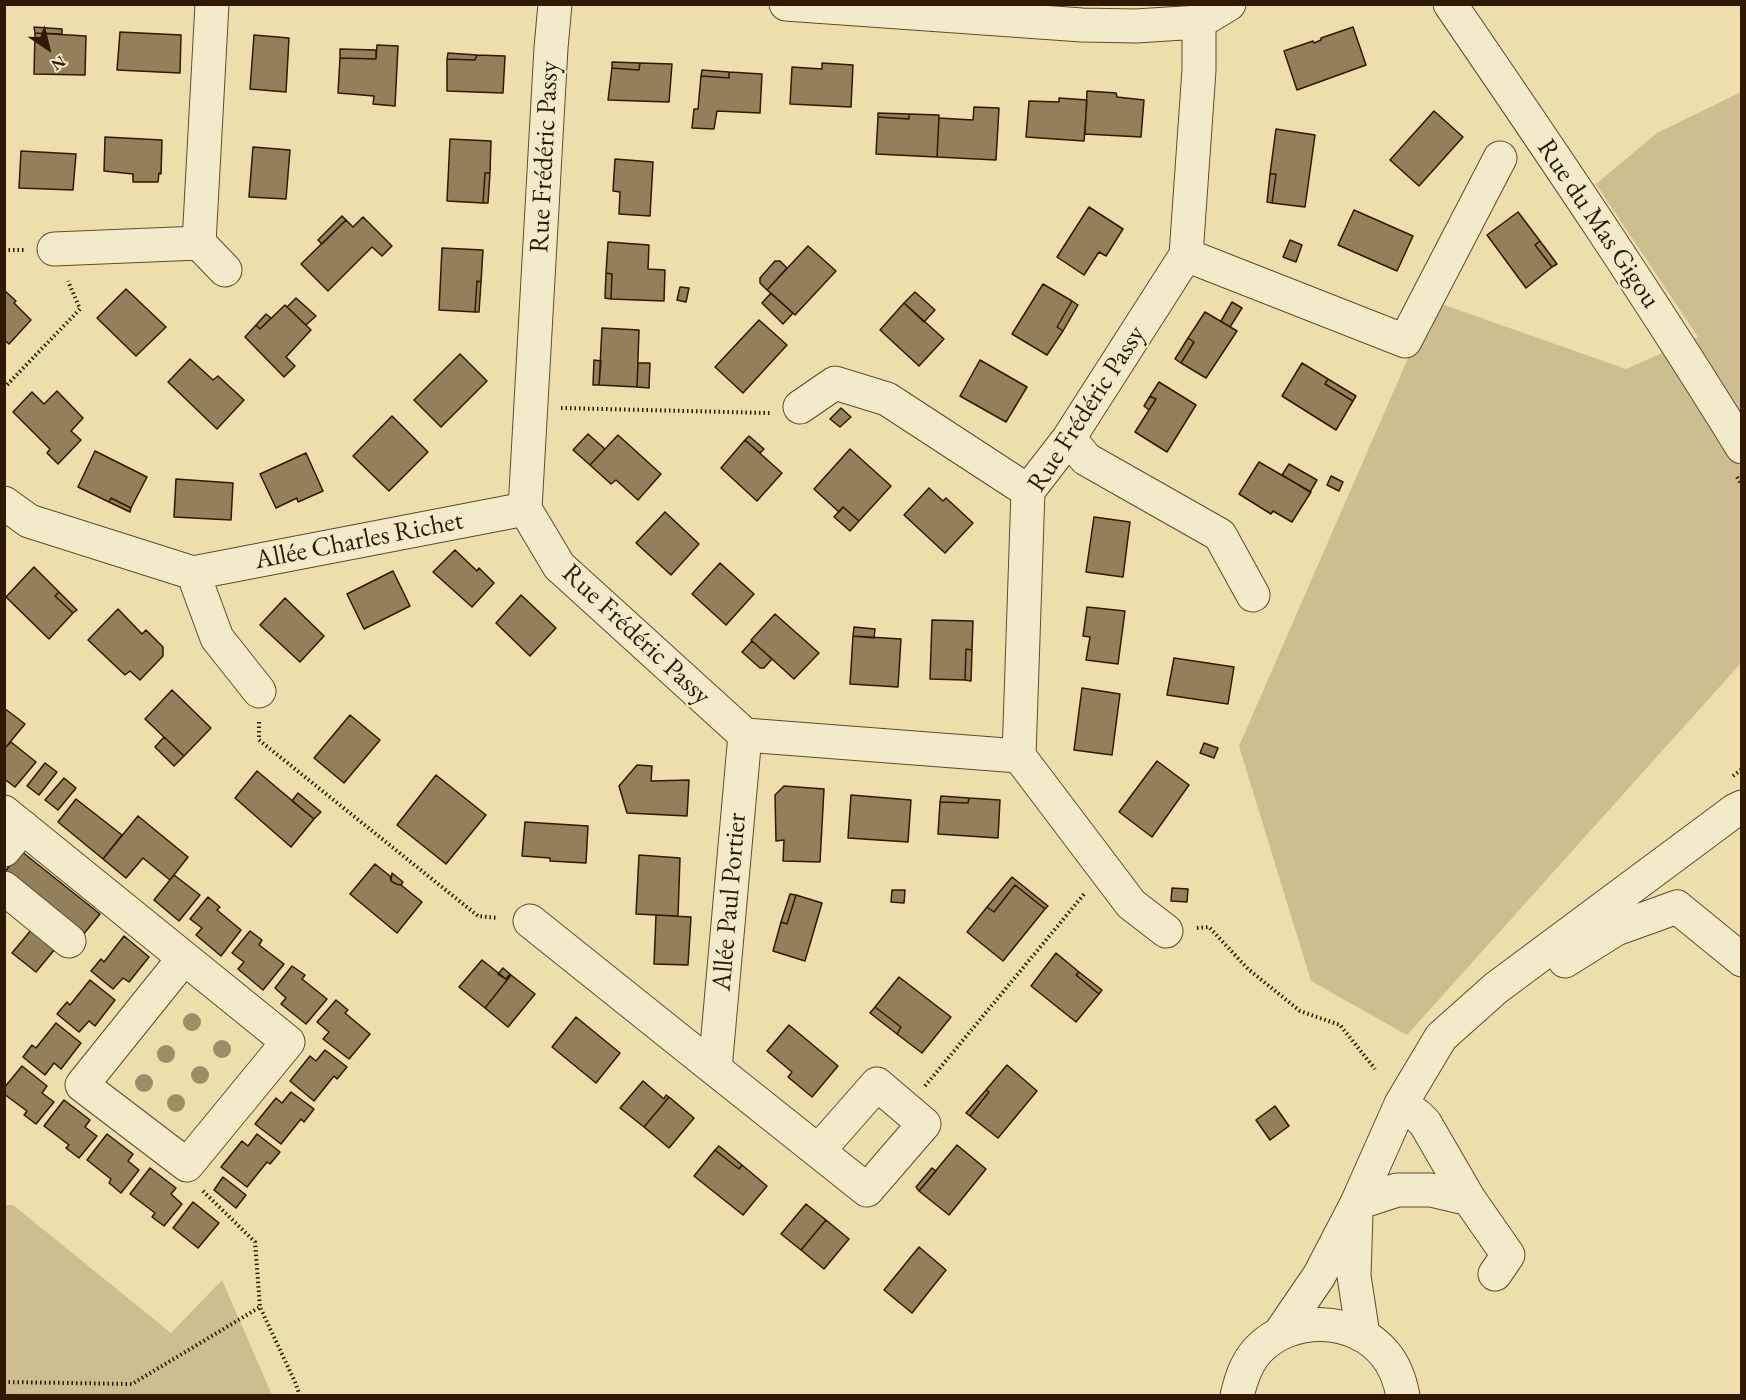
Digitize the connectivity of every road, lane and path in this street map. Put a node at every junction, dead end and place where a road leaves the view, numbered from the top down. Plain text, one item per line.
1 (212, 4) edge
2 (555, 4) edge
3 (786, 4) edge
4 (1229, 4) edge
5 (1450, 4) edge
6 (1083, 15) edge
7 (1199, 22) junction
8 (1500, 158) dead end
9 (199, 243) junction
10 (54, 249) joint
11 (1186, 255) junction
12 (225, 270) dead end
13 (4, 388) edge
14 (531, 407) junction
15 (800, 407) joint
16 (1069, 438) junction
17 (1742, 447) edge
18 (1028, 490) junction
19 (4, 503) edge
20 (525, 509) junction
21 (193, 573) junction
22 (1253, 595) dead end
23 (259, 691) joint
24 (745, 735) junction
25 (1019, 756) junction
26 (1739, 807) edge
27 (11, 830) edge
28 (1107, 871) junction
29 (4, 888) edge
30 (530, 921) joint
31 (1166, 931) joint
32 (69, 941) dead end
33 (184, 958) junction
34 (1742, 960) edge
35 (1525, 966) junction
36 (715, 1069) junction
37 (1375, 1069) dead end
38 (1401, 1104) junction
39 (907, 1108) junction
40 (819, 1150) junction
41 (187, 1165) junction
42 (1469, 1199) junction
43 (1357, 1203) junction
44 (1496, 1274) dead end
45 (260, 1307) junction
46 (1280, 1334) junction
47 (1363, 1335) junction
48 (4, 1382) edge
49 (300, 1395) edge
50 (1237, 1395) edge
51 (1403, 1395) edge

1 - 9 street
2 - 14 street, Rue Frédéric Passy
3 - 6 street
4 - 7 street
5 - 17 street, Rue du Mas Gigou
6 - 7 street
7 - 11 street, Rue Frédéric Passy
8 - 11 street
9 - 10 street
9 - 12 street
10 - 13 path
11 - 16 street, Rue Frédéric Passy
14 - 15 path
14 - 20 street, Rue Frédéric Passy
15 - 18 street
16 - 18 street, Rue Frédéric Passy
16 - 22 street
18 - 25 street, Rue Frédéric Passy
19 - 21 street, Allée Charles Richet
20 - 21 street, Allée Charles Richet
20 - 24 street, Rue Frédéric Passy
21 - 23 street
23 - 30 path
24 - 25 street
24 - 36 street, Allée Paul Portier
25 - 28 street
26 - 35 street
27 - 33 street
28 - 31 street
28 - 39 path
29 - 32 street
30 - 36 street
31 - 37 path
33 - 41 street
33 - 41 street
34 - 35 street
35 - 38 street
36 - 40 street
38 - 42 street
38 - 43 street
39 - 40 street
39 - 40 street
41 - 45 path
42 - 43 street
42 - 44 street
43 - 46 street
43 - 47 street
45 - 48 path
45 - 49 path
46 - 47 street
46 - 50 street
47 - 51 street

